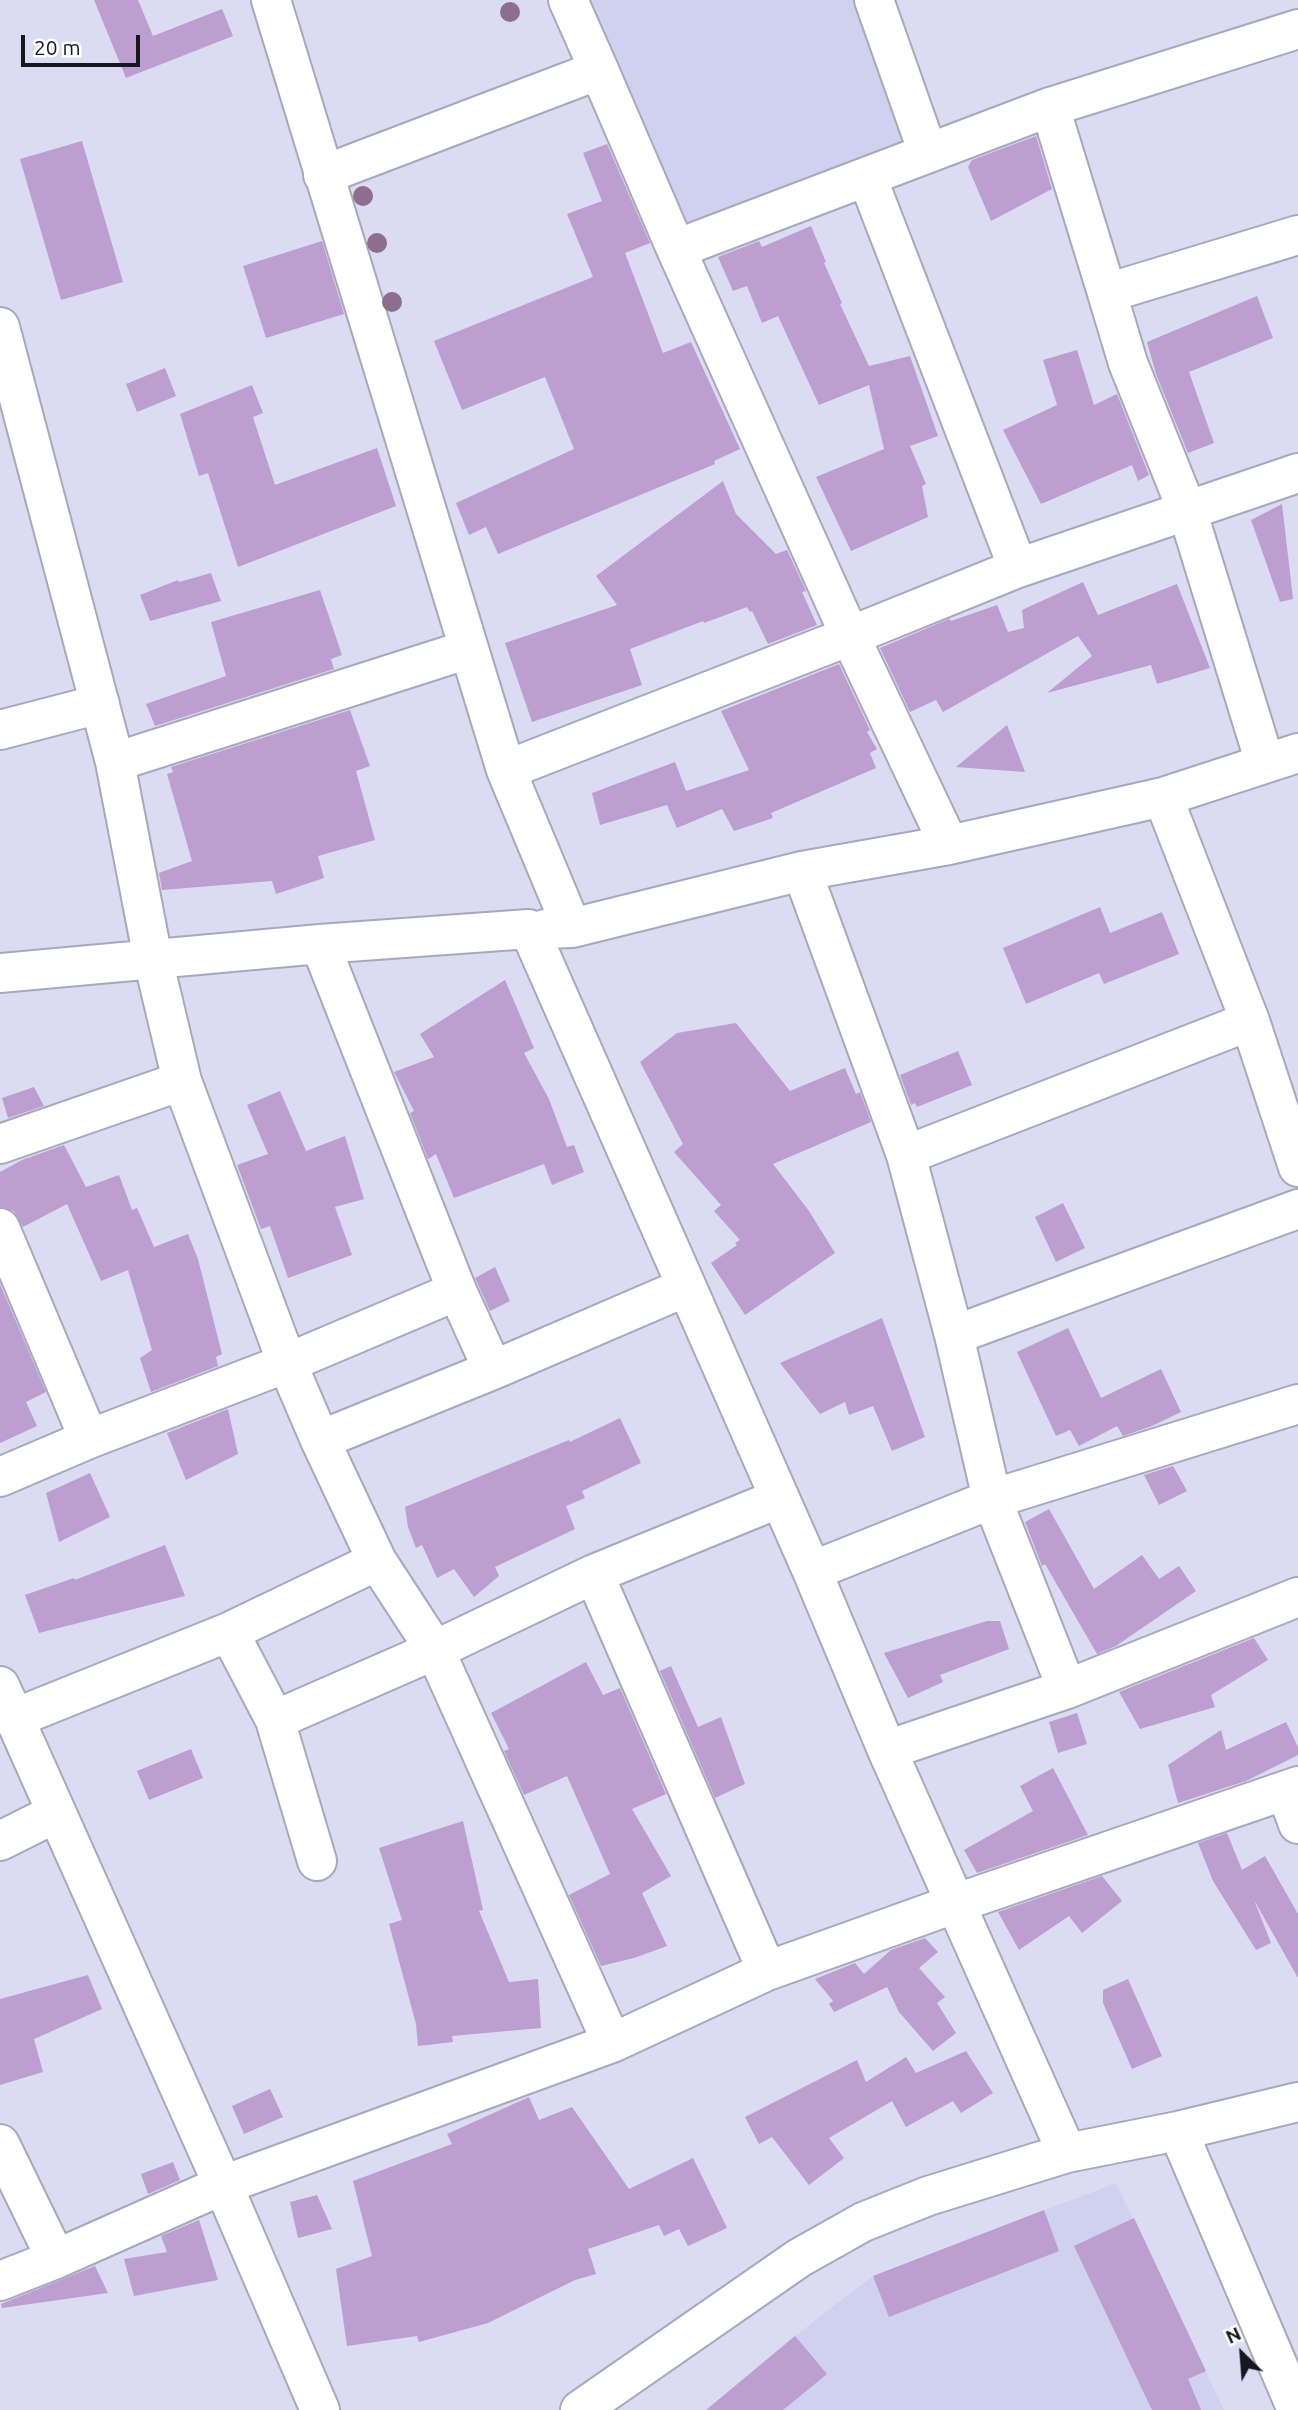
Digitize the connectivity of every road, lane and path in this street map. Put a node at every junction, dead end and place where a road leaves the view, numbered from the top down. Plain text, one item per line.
1 (271, 0) edge
2 (568, 0) edge
3 (874, 0) edge
4 (1298, 29) edge
5 (599, 70) junction
6 (1050, 107) junction
7 (928, 153) junction
8 (323, 175) junction
9 (867, 177) junction
10 (1298, 235) edge
11 (676, 249) junction
12 (1107, 293) junction
13 (0, 327) edge
14 (1298, 473) edge
15 (1187, 510) junction
16 (1018, 568) junction
17 (850, 636) junction
18 (469, 649) junction
19 (100, 704) junction
20 (0, 730) edge
21 (1282, 758) edge
22 (115, 762) junction
23 (506, 769) junction
24 (1163, 797) junction
25 (949, 845) junction
26 (802, 871) junction
27 (572, 928) junction
28 (529, 929) junction
29 (320, 944) junction
30 (153, 959) junction
31 (0, 973) edge
32 (1250, 1021) junction
33 (182, 1081) junction
34 (0, 1143) edge
35 (906, 1155) junction
36 (1298, 1167) edge
37 (1298, 1209) edge
38 (0, 1228) edge
39 (686, 1287) junction
40 (457, 1291) junction
41 (954, 1335) junction
42 (287, 1363) junction
43 (493, 1370) junction
44 (1298, 1405) edge
45 (89, 1439) junction
46 (320, 1440) junction
47 (0, 1477) edge
48 (780, 1498) junction
49 (992, 1499) junction
50 (377, 1561) junction
51 (812, 1571) junction
52 (594, 1574) junction
53 (1298, 1597) edge
54 (229, 1632) junction
55 (435, 1650) junction
56 (1067, 1689) junction
57 (7, 1702) edge
58 (275, 1720) junction
59 (887, 1750) junction
60 (1294, 1800) edge
61 (56, 1813) junction
62 (0, 1841) edge
63 (317, 1861) dead end
64 (957, 1903) junction
65 (767, 1971) junction
66 (612, 2043) junction
67 (1298, 2102) edge
68 (1178, 2132) junction
69 (0, 2144) edge
70 (1067, 2153) junction
71 (223, 2185) junction
72 (56, 2259) junction
73 (0, 2281) edge
74 (1295, 2396) edge
75 (312, 2408) edge
76 (580, 2410) edge

1 - 8 street
2 - 5 street
3 - 7 street
4 - 6 street
5 - 8 street
5 - 11 street
6 - 7 street
6 - 12 street
7 - 9 street
8 - 18 street
9 - 11 street
9 - 16 street
10 - 12 street
11 - 17 street
12 - 15 street
13 - 19 street
14 - 15 street
15 - 16 street
15 - 21 street
16 - 17 street
17 - 23 street
17 - 25 street
18 - 22 street
18 - 23 street
19 - 20 street
19 - 22 street
21 - 24 street
22 - 30 street
23 - 27 street
24 - 25 street
24 - 32 street
25 - 26 street
26 - 27 street
26 - 35 street
27 - 28 street
28 - 29 street
28 - 39 street
29 - 30 street
29 - 40 street
30 - 31 street
30 - 33 street
32 - 35 street
32 - 36 street
33 - 34 street
33 - 42 street
35 - 41 street
37 - 41 street
38 - 45 street
39 - 43 street
39 - 48 street
40 - 42 street
40 - 43 street
41 - 49 street
42 - 45 street
42 - 46 street
43 - 46 street
44 - 49 street
45 - 47 street
46 - 50 street
48 - 51 street
48 - 52 street
49 - 51 street
49 - 56 street
50 - 54 street
50 - 55 street
51 - 59 street
52 - 55 street
52 - 65 street
53 - 56 street
54 - 57 street
54 - 58 street
55 - 58 street
55 - 66 street
56 - 59 street
57 - 61 street
58 - 63 street
59 - 64 street
60 - 64 street
61 - 62 street
61 - 71 street
64 - 65 street
64 - 70 street
65 - 66 street
66 - 71 street
67 - 68 street
68 - 70 street
68 - 74 street
69 - 72 street
70 - 76 street
71 - 72 street
71 - 75 street
72 - 73 street

